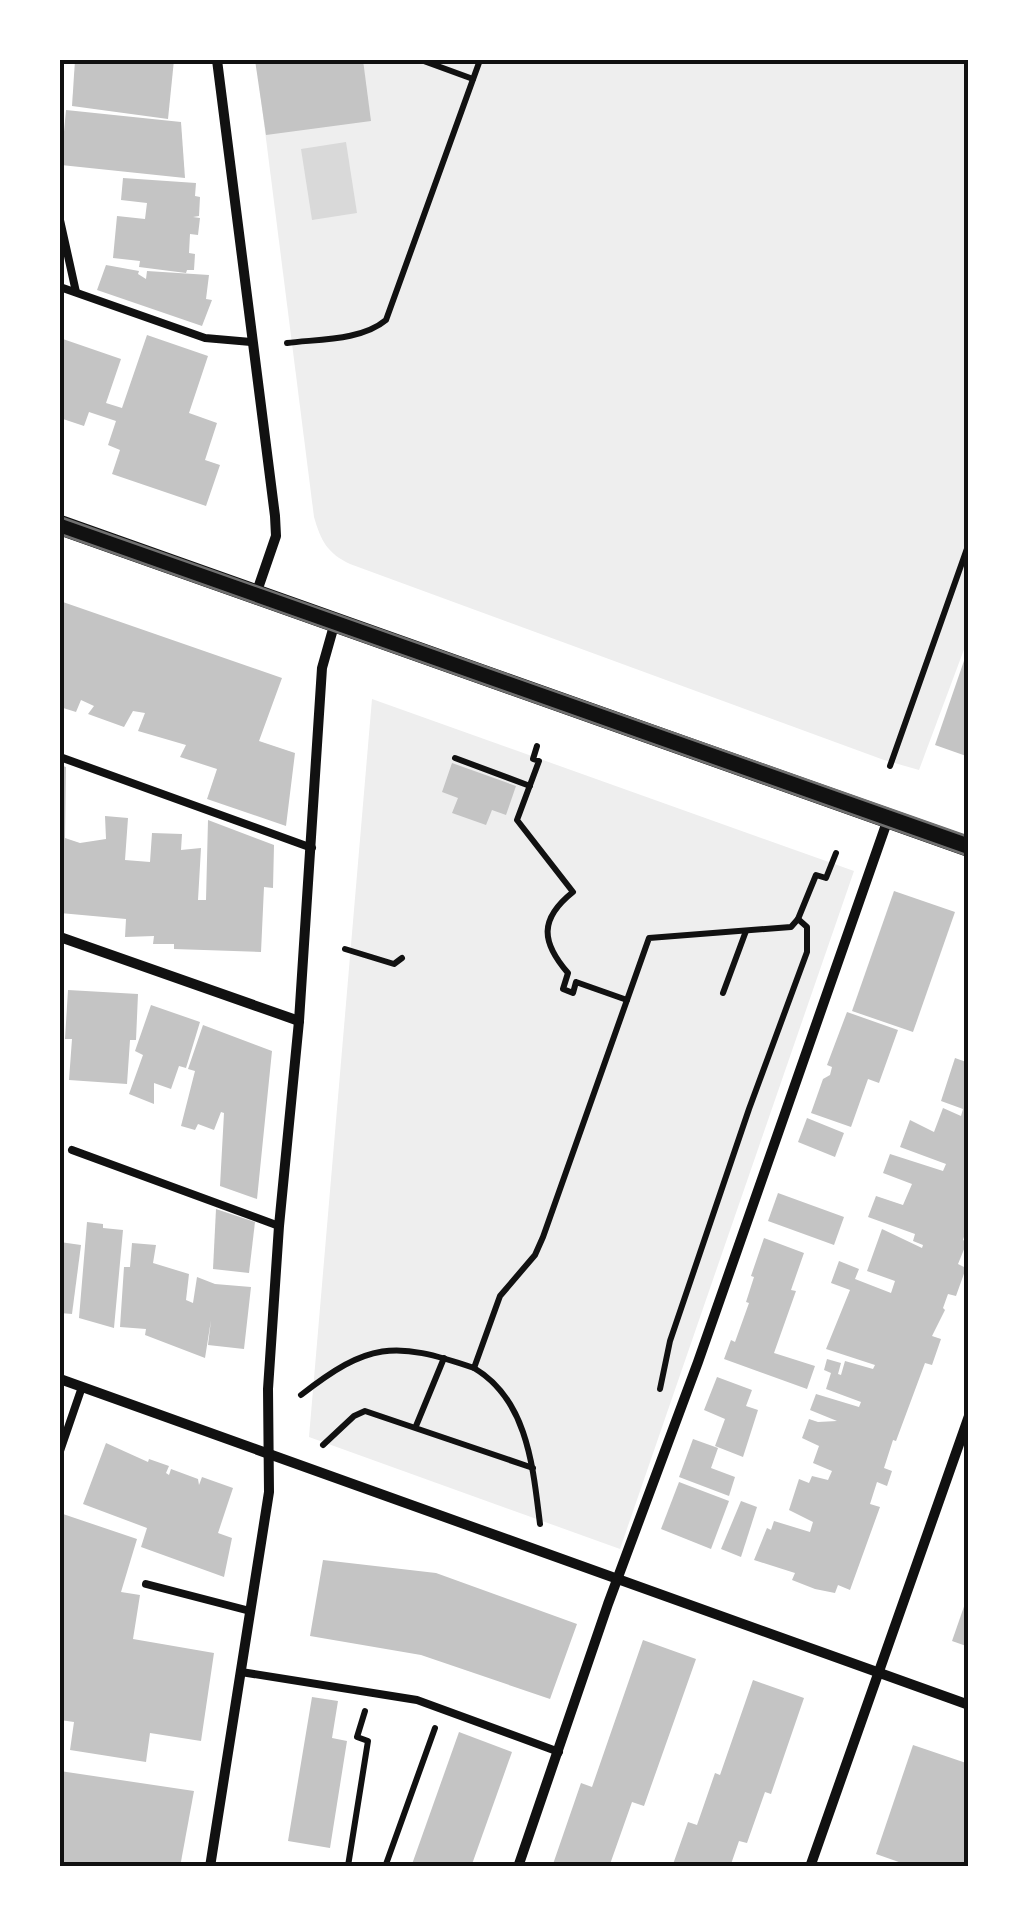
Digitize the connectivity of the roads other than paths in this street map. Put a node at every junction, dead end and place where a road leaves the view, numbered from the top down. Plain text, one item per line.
1 (217, 60) edge
2 (60, 220) edge
3 (60, 287) edge
4 (76, 292) junction
5 (251, 342) junction
6 (60, 525) edge
7 (256, 594) junction
8 (335, 622) junction
9 (60, 756) edge
10 (888, 818) junction
11 (969, 847) edge
12 (312, 848) junction
13 (60, 938) edge
14 (299, 1020) junction
15 (72, 1150) dead end
16 (278, 1226) junction
17 (60, 1379) edge
18 (82, 1387) junction
19 (969, 1416) edge
20 (60, 1450) edge
21 (268, 1452) junction
22 (617, 1579) junction
23 (146, 1584) dead end
24 (250, 1611) junction
25 (241, 1672) junction
26 (879, 1673) junction
27 (969, 1705) edge
28 (559, 1752) junction
29 (210, 1867) edge
30 (518, 1867) edge
31 (810, 1867) edge

1 - 5 street
2 - 4 lane
3 - 4 lane
4 - 5 lane
5 - 7 street
6 - 7 main road
7 - 8 main road
8 - 10 main road
8 - 12 street
9 - 12 lane
10 - 11 main road
10 - 22 street
12 - 14 street
13 - 14 street
14 - 16 street
15 - 16 lane
16 - 21 street
17 - 18 street
18 - 20 lane
18 - 21 street
19 - 26 street
21 - 22 street
21 - 24 street
22 - 26 street
22 - 28 street
23 - 24 lane
24 - 25 street
25 - 28 lane
25 - 29 street
26 - 27 street
26 - 31 street
28 - 30 street

